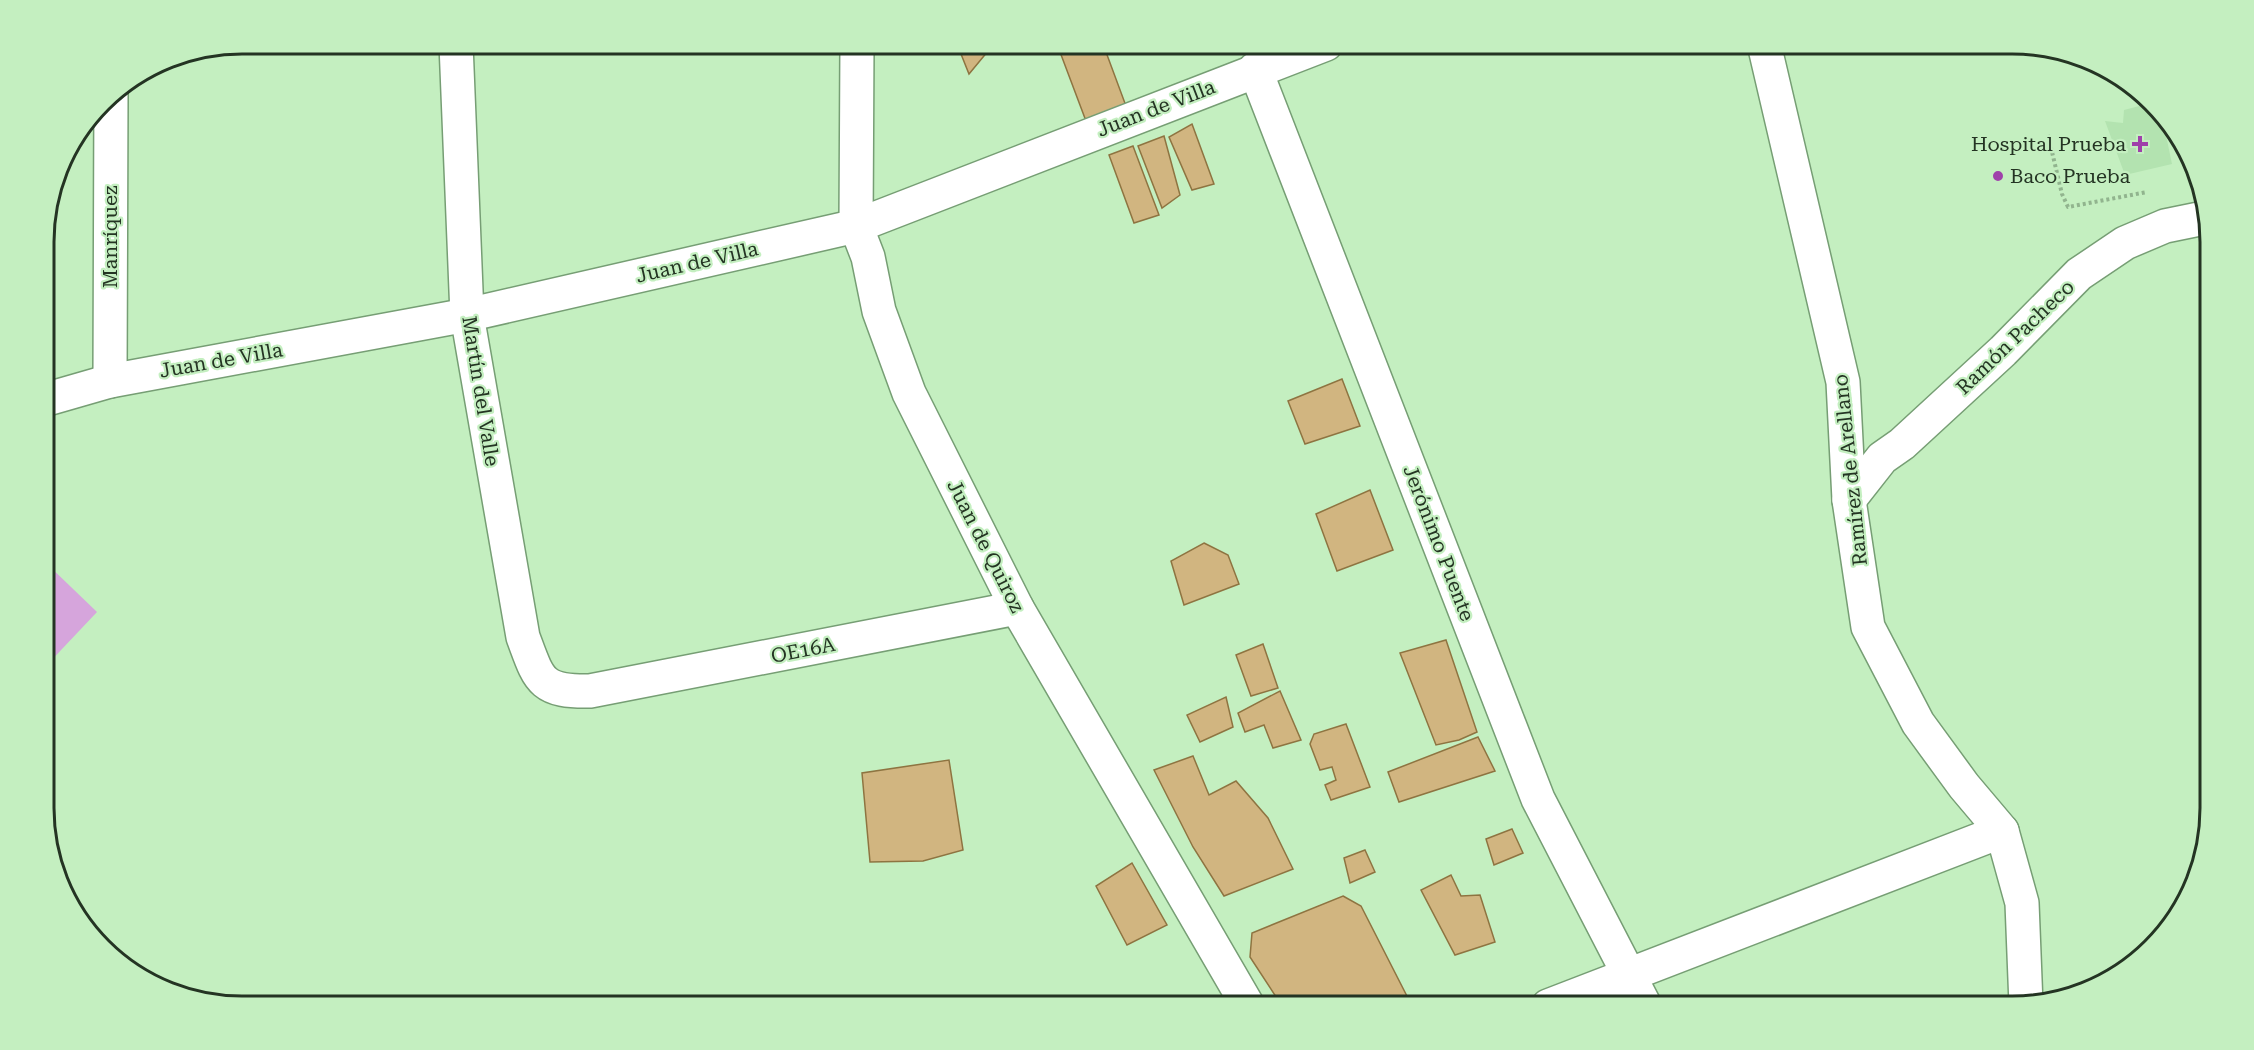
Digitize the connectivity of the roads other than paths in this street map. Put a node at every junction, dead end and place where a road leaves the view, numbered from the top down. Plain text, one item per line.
1 (456, 54) edge
2 (857, 54) edge
3 (1298, 54) edge
4 (1766, 54) edge
5 (1255, 69) junction
6 (111, 108) edge
7 (2198, 219) edge
8 (856, 226) junction
9 (467, 315) junction
10 (110, 381) junction
11 (54, 397) edge
12 (1850, 500) junction
13 (1017, 608) junction
14 (590, 692) joint
15 (2002, 831) junction
16 (1629, 975) junction
17 (1242, 996) edge
18 (1574, 996) edge
19 (1640, 996) edge
20 (2026, 996) edge

1 - 9 street, Martín del Valle
2 - 8 street, Juan de Quiroz
3 - 5 street, Juan de Villa
4 - 12 street, Ramírez de Arellano
5 - 8 street, Juan de Villa
5 - 16 street, Jerónimo Puente
6 - 10 street, Manríquez
7 - 12 street, Ramón Pacheco
8 - 9 street, Juan de Villa
8 - 13 street, Juan de Quiroz
9 - 10 street, Juan de Villa
9 - 14 street, Martín del Valle
10 - 11 street, Juan de Villa
12 - 15 street, Ramírez de Arellano
13 - 14 street, OE16A
13 - 17 street, Juan de Quiroz
15 - 16 street
15 - 20 street, Ramírez de Arellano
16 - 18 street
16 - 19 street, Jerónimo Puente

